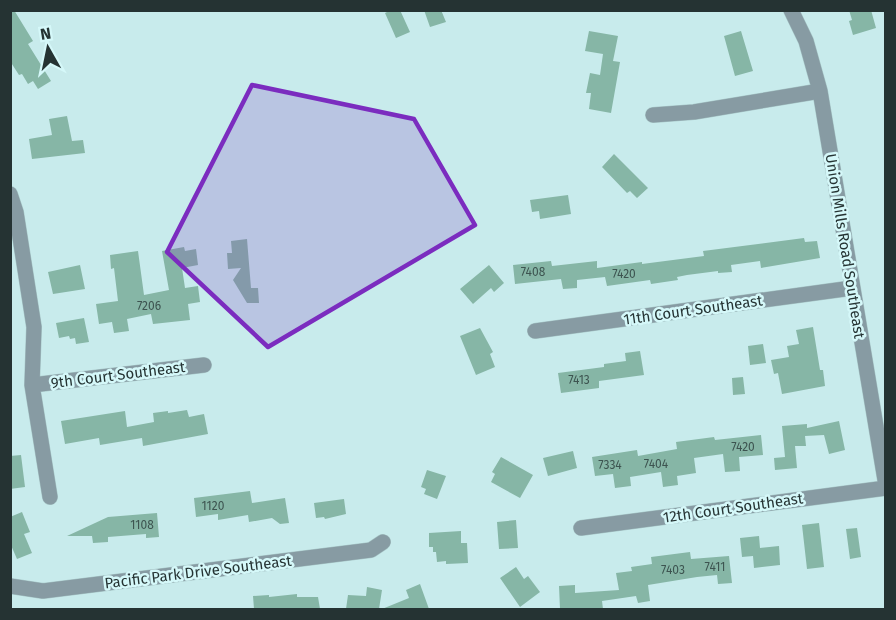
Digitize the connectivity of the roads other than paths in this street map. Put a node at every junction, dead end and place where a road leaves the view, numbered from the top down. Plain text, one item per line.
1 (791, 10) edge
2 (820, 91) junction
3 (653, 115) dead end
4 (10, 194) edge
5 (852, 288) junction
6 (535, 331) dead end
7 (204, 365) dead end
8 (32, 385) junction
9 (885, 487) edge
10 (50, 497) dead end
11 (581, 528) dead end
12 (383, 542) dead end
13 (10, 586) edge

1 - 2 street, Union Mills Road Southeast
2 - 3 street
2 - 5 street, Union Mills Road Southeast
4 - 8 street
5 - 6 street, 11th Court Southeast
5 - 9 street, Union Mills Road Southeast
7 - 8 street, 9th Court Southeast
8 - 10 street
9 - 11 street, 12th Court Southeast
12 - 13 street, Pacific Park Drive Southeast

